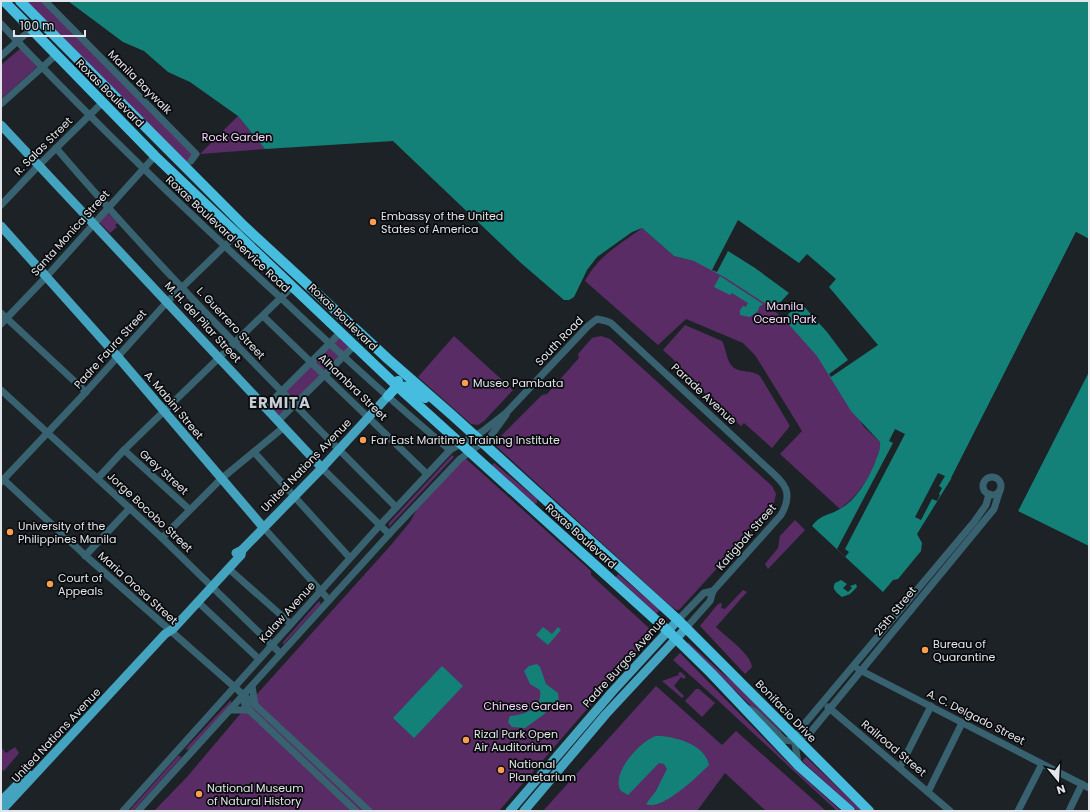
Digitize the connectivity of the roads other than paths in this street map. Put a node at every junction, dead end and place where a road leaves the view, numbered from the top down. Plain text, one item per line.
1 (4, 1) edge
2 (20, 1) edge
3 (45, 1) edge
4 (39, 22) junction
5 (1, 24) edge
6 (32, 29) junction
7 (17, 41) junction
8 (56, 55) junction
9 (1, 56) edge
10 (43, 68) junction
11 (102, 102) junction
12 (1, 104) edge
13 (90, 115) junction
14 (1, 125) edge
15 (56, 148) junction
16 (155, 156) junction
17 (191, 161) dead end
18 (39, 165) junction
19 (143, 169) junction
20 (1, 205) edge
21 (107, 208) junction
22 (93, 223) junction
23 (1, 226) edge
24 (238, 233) junction
25 (224, 246) junction
26 (47, 276) junction
27 (293, 286) junction
28 (182, 287) junction
29 (281, 298) junction
30 (167, 302) junction
31 (4, 315) edge
32 (263, 316) junction
33 (597, 320) joint
34 (1, 324) edge
35 (341, 332) junction
36 (330, 343) junction
37 (236, 344) junction
38 (355, 345) junction
39 (118, 357) junction
40 (344, 357) junction
41 (220, 358) junction
42 (388, 359) junction
43 (311, 362) junction
44 (324, 376) junction
45 (397, 386) junction
46 (1, 390) edge
47 (86, 392) junction
48 (281, 392) junction
49 (388, 396) junction
50 (295, 405) junction
51 (266, 407) junction
52 (164, 411) junction
53 (452, 415) junction
54 (368, 418) junction
55 (282, 424) junction
56 (48, 433) junction
57 (478, 439) junction
58 (460, 443) junction
59 (339, 449) junction
60 (124, 450) junction
61 (450, 450) junction
62 (469, 451) junction
63 (254, 452) junction
64 (322, 468) junction
65 (427, 474) junction
66 (98, 478) junction
67 (221, 479) junction
68 (2, 480) edge
69 (1000, 490) junction
70 (788, 494) joint
71 (989, 494) junction
72 (294, 497) junction
73 (545, 500) junction
74 (396, 507) junction
75 (130, 508) junction
76 (189, 509) junction
77 (535, 511) junction
78 (380, 525) junction
79 (263, 527) junction
80 (389, 534) junction
81 (162, 538) junction
82 (242, 550) junction
83 (85, 556) junction
84 (350, 558) junction
85 (615, 563) junction
86 (228, 569) junction
87 (604, 573) junction
88 (210, 585) junction
89 (321, 591) junction
90 (713, 591) junction
91 (329, 600) junction
92 (198, 602) junction
93 (181, 616) junction
94 (893, 617) junction
95 (678, 620) junction
96 (900, 622) junction
97 (291, 624) junction
98 (686, 628) junction
99 (168, 631) junction
100 (668, 631) junction
101 (676, 639) junction
102 (272, 645) junction
103 (280, 654) junction
104 (259, 659) junction
105 (636, 666) junction
106 (853, 667) junction
107 (861, 671) junction
108 (645, 673) junction
109 (116, 686) junction
110 (252, 686) junction
111 (234, 688) junction
112 (242, 696) junction
113 (823, 702) junction
114 (931, 706) junction
115 (743, 707) junction
116 (252, 708) junction
117 (831, 709) junction
118 (230, 710) junction
119 (962, 723) junction
120 (797, 739) junction
121 (559, 754) junction
122 (567, 760) junction
123 (1042, 764) junction
124 (799, 766) junction
125 (900, 767) junction
126 (1086, 786) edge
127 (928, 792) junction
128 (16, 796) junction
129 (2, 808) edge
130 (13, 811) edge
131 (123, 811) edge
132 (138, 811) edge
133 (356, 811) edge
134 (369, 811) edge
135 (510, 811) edge
136 (524, 811) edge
137 (850, 811) edge
138 (869, 811) edge
139 (950, 811) edge
140 (1018, 811) edge
141 (1069, 811) edge

1 - 6 highway, Roxas Boulevard
2 - 4 highway, Roxas Boulevard
3 - 17 street, Manila Baywalk
4 - 6 street
4 - 42 highway, Roxas Boulevard
5 - 7 street, Roxas Boulevard Service Road
6 - 7 street
6 - 8 highway, Roxas Boulevard
7 - 9 street
7 - 10 street, Roxas Boulevard Service Road
8 - 10 street
8 - 11 highway, Roxas Boulevard
10 - 12 street
10 - 13 street, Roxas Boulevard Service Road
11 - 13 street, R. Salas Street
11 - 16 highway, Roxas Boulevard
13 - 15 street, R. Salas Street
13 - 19 street, Roxas Boulevard Service Road
14 - 18 main road, M. H. del Pilar Street
15 - 18 street, R. Salas Street
15 - 21 street, L. Guerrero Street
16 - 19 street, Santa Monica Street
16 - 24 highway, Roxas Boulevard
18 - 20 street, R. Salas Street
18 - 22 main road, M. H. del Pilar Street
19 - 21 street, Santa Monica Street
19 - 25 street, Roxas Boulevard Service Road
21 - 22 street, Santa Monica Street
21 - 28 street, L. Guerrero Street
22 - 26 street, Santa Monica Street
22 - 30 main road, M. H. del Pilar Street
23 - 26 main road, A. Mabini Street
24 - 25 street, Padre Faura Street
24 - 27 highway, Roxas Boulevard
25 - 28 street, Padre Faura Street
25 - 29 street, Roxas Boulevard Service Road
26 - 31 street, Santa Monica Street
26 - 39 main road, A. Mabini Street
27 - 29 street
27 - 35 highway, Roxas Boulevard
28 - 30 street, Padre Faura Street
28 - 37 street, L. Guerrero Street
29 - 32 street
29 - 36 street, Roxas Boulevard Service Road
30 - 39 street, Padre Faura Street
30 - 41 main road, M. H. del Pilar Street
31 - 34 street, Santa Monica Street
31 - 47 street
32 - 37 street
32 - 43 street, Alhambra Street
33 - 57 street, South Road
33 - 70 street, Parade Avenue
35 - 36 street
35 - 38 highway, Roxas Boulevard
36 - 40 street, Roxas Boulevard Service Road
36 - 43 street
37 - 41 street
37 - 48 street, L. Guerrero Street
38 - 40 street
38 - 45 highway, Roxas Boulevard
39 - 47 street, Padre Faura Street
39 - 52 main road, A. Mabini Street
40 - 44 street
40 - 49 street, Roxas Boulevard Service Road
41 - 51 main road, M. H. del Pilar Street
41 - 52 street
42 - 45 highway
42 - 53 highway, Roxas Boulevard
43 - 44 street, Alhambra Street
43 - 48 street
44 - 50 street
44 - 54 street, Alhambra Street
45 - 49 highway
45 - 53 highway
45 - 58 highway, Roxas Boulevard
46 - 56 street, Jorge Bocobo Street
47 - 56 street, Padre Faura Street
48 - 50 street, L. Guerrero Street
48 - 51 street
49 - 54 main road, United Nations Avenue
49 - 61 street, Roxas Boulevard Service Road
50 - 55 street
50 - 59 street, L. Guerrero Street
51 - 55 main road, M. H. del Pilar Street
52 - 60 street
52 - 67 main road, A. Mabini Street
53 - 57 highway, Roxas Boulevard
54 - 59 main road, United Nations Avenue
54 - 65 street, Alhambra Street
55 - 63 street
55 - 64 main road, M. H. del Pilar Street
56 - 66 street, Jorge Bocobo Street
56 - 68 street, Padre Faura Street
57 - 58 street, Kalaw Avenue
57 - 62 street, Kalaw Avenue
57 - 73 highway, Roxas Boulevard
58 - 61 street, Kalaw Avenue
58 - 62 highway, Roxas Boulevard
59 - 64 main road, United Nations Avenue
59 - 74 street, L. Guerrero Street
60 - 66 street
60 - 76 street, Grey Street
61 - 65 street, Kalaw Avenue
62 - 77 highway, Roxas Boulevard
62 - 80 street, Kalaw Avenue
63 - 67 street
63 - 72 street
64 - 72 main road, United Nations Avenue
64 - 78 street, M. H. del Pilar Street
65 - 74 street, Kalaw Avenue
66 - 75 street, Jorge Bocobo Street
67 - 76 street
67 - 79 main road, A. Mabini Street
68 - 83 street, Maria Orosa Street
69 - 71 street
69 - 71 street, 25th Street
69 - 96 street, 25th Street
70 - 90 street, Katigbak Street
71 - 94 street, 25th Street
72 - 79 main road, United Nations Avenue
72 - 84 street
73 - 77 highway
73 - 85 highway, Roxas Boulevard
74 - 78 street, Kalaw Avenue
75 - 81 street, Jorge Bocobo Street
75 - 83 street
76 - 81 street
77 - 87 highway, Roxas Boulevard
78 - 80 street, M. H. del Pilar Street
78 - 84 street, Kalaw Avenue
79 - 82 main road, United Nations Avenue
79 - 89 street, A. Mabini Street
80 - 91 street, Kalaw Avenue
81 - 88 street, Jorge Bocobo Street
82 - 86 main road, United Nations Avenue
82 - 88 main road, United Nations Avenue
83 - 99 street, Maria Orosa Street
84 - 89 street, Kalaw Avenue
85 - 87 highway
85 - 95 highway, Roxas Boulevard
86 - 88 main road, United Nations Avenue
86 - 97 street
87 - 100 highway, Roxas Boulevard
88 - 92 main road, United Nations Avenue
88 - 93 main road, United Nations Avenue
88 - 102 street, Jorge Bocobo Street
89 - 91 street, A. Mabini Street
89 - 97 street, Kalaw Avenue
90 - 95 street, Katigbak Street
90 - 98 street, Katigbak Street
91 - 103 street, Kalaw Avenue
92 - 93 main road, United Nations Avenue
92 - 104 street
93 - 99 main road, United Nations Avenue
94 - 96 street
94 - 106 street, 25th Street
95 - 98 highway, Roxas Boulevard
95 - 100 main road, Padre Burgos Avenue
96 - 107 street, 25th Street
97 - 102 street, Kalaw Avenue
98 - 101 main road, Padre Burgos Avenue
98 - 120 highway, Bonifacio Drive
99 - 109 main road, United Nations Avenue
99 - 111 street, Maria Orosa Street
100 - 101 highway, Roxas Boulevard
100 - 105 main road, Padre Burgos Avenue
101 - 108 main road, Padre Burgos Avenue
101 - 115 highway
102 - 103 street, Jorge Bocobo Street
102 - 104 street, Kalaw Avenue
103 - 110 street, Kalaw Avenue
104 - 111 street, Kalaw Avenue
105 - 108 main road
105 - 121 main road, Padre Burgos Avenue
106 - 107 street, A. C. Delgado Street
106 - 113 street, 25th Street
107 - 114 street, A. C. Delgado Street
107 - 117 street, 25th Street
108 - 122 main road, Padre Burgos Avenue
109 - 128 main road, United Nations Avenue
109 - 129 main road, United Nations Avenue
110 - 112 street, Kalaw Avenue
110 - 116 street
111 - 112 street, Maria Orosa Street
111 - 131 street, Kalaw Avenue
112 - 116 street, Maria Orosa Street
112 - 118 street, Kalaw Avenue
113 - 117 street, Railroad Street
113 - 120 street, 25th Street
114 - 119 street, A. C. Delgado Street
114 - 125 street
115 - 120 street
115 - 124 highway
116 - 118 street
116 - 133 street, Maria Orosa Street
116 - 134 street, Maria Orosa Street
117 - 120 street, 25th Street
117 - 125 street, Railroad Street
118 - 132 street, Kalaw Avenue
119 - 123 street, A. C. Delgado Street
119 - 127 street
120 - 124 street, 25th Street
120 - 138 highway, Bonifacio Drive
121 - 122 main road
121 - 135 main road, Padre Burgos Avenue
122 - 136 main road, Padre Burgos Avenue
123 - 126 street, A. C. Delgado Street
123 - 140 street
124 - 137 highway
125 - 127 street, Railroad Street
126 - 141 street
127 - 139 street, Railroad Street
128 - 129 main road, United Nations Avenue
128 - 130 main road

